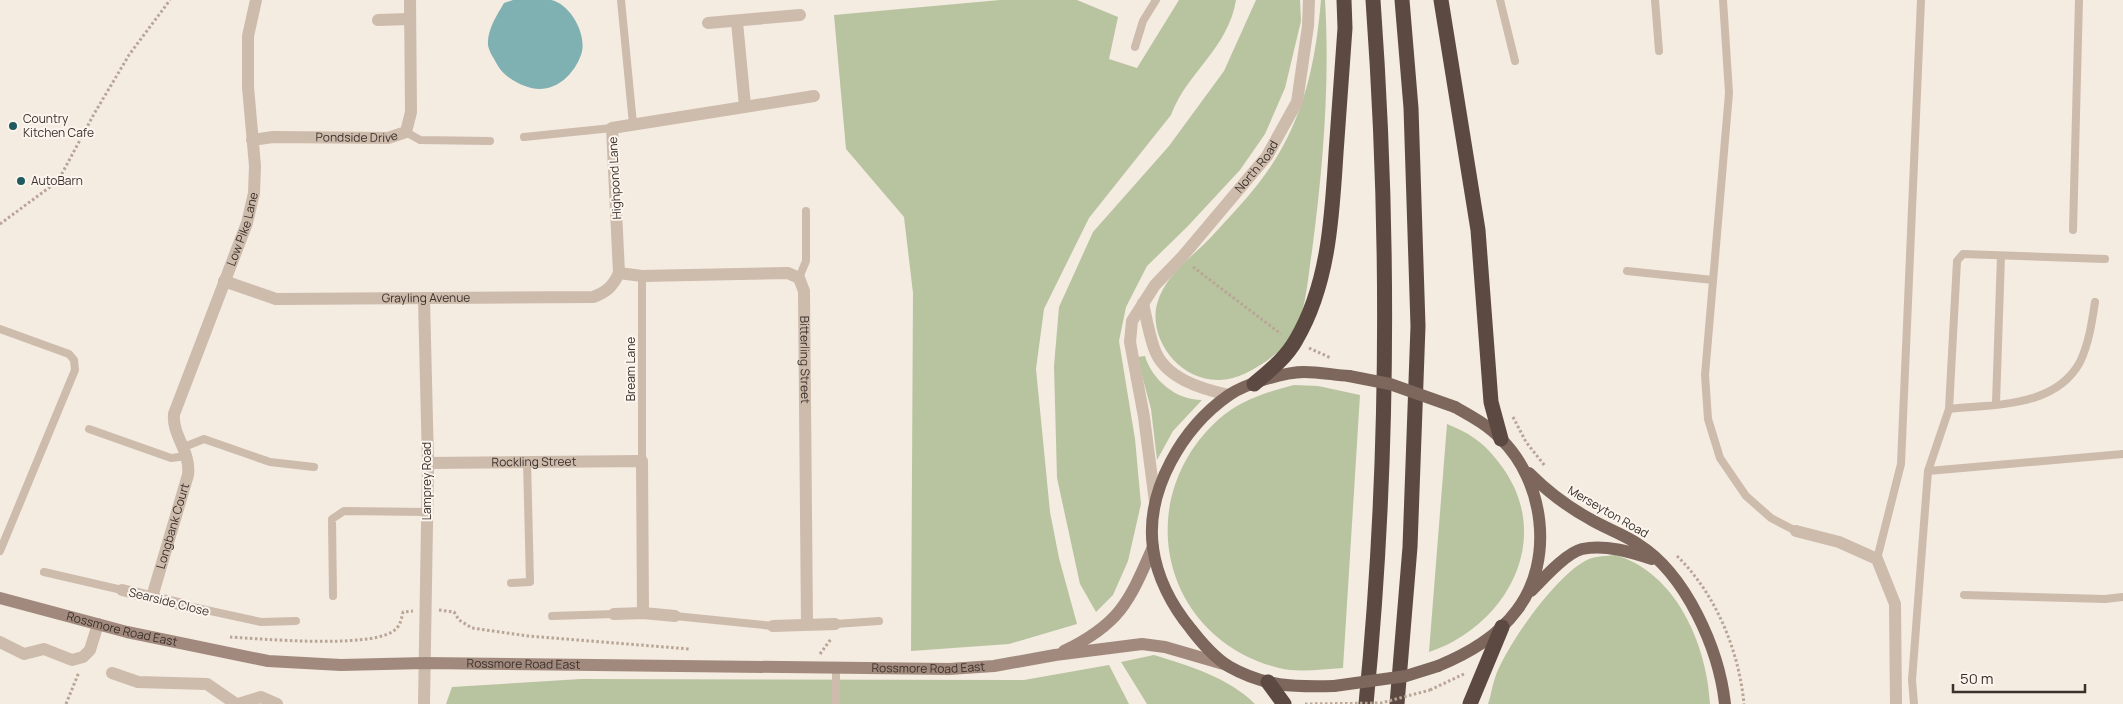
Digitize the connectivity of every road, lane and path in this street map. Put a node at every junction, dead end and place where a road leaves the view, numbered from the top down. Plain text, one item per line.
1 (170, 0) edge
2 (256, 0) edge
3 (410, 0) edge
4 (620, 0) edge
5 (1156, 0) edge
6 (1309, 0) edge
7 (1344, 0) edge
8 (1373, 0) edge
9 (1402, 0) edge
10 (1441, 0) edge
11 (1500, 0) edge
12 (1655, 0) edge
13 (1723, 0) edge
14 (1921, 0) edge
15 (2079, 0) edge
16 (800, 15) dead end
17 (409, 19) junction
18 (378, 20) dead end
19 (737, 22) junction
20 (708, 23) dead end
21 (1135, 47) dead end
22 (1660, 51) dead end
23 (1515, 61) dead end
24 (814, 96) dead end
25 (745, 106) junction
26 (633, 124) junction
27 (612, 128) junction
28 (406, 132) junction
29 (524, 137) dead end
30 (252, 140) junction
31 (490, 141) dead end
32 (806, 211) dead end
33 (0, 224) edge
34 (2073, 230) dead end
35 (2001, 256) junction
36 (1182, 257) junction
37 (2105, 259) dead end
38 (1627, 270) dead end
39 (619, 273) junction
40 (642, 276) junction
41 (799, 278) junction
42 (1713, 280) junction
43 (224, 282) junction
44 (424, 299) junction
45 (2095, 302) dead end
46 (1143, 303) junction
47 (0, 329) edge
48 (1296, 341) junction
49 (1334, 360) dead end
50 (1254, 384) junction
51 (1229, 395) junction
52 (1996, 403) junction
53 (1949, 409) junction
54 (89, 429) dead end
55 (1501, 439) junction
56 (186, 451) junction
57 (2123, 454) edge
58 (527, 461) junction
59 (642, 461) junction
60 (428, 463) junction
61 (1522, 466) junction
62 (314, 467) dead end
63 (1928, 471) junction
64 (1155, 502) junction
65 (427, 512) junction
66 (1796, 531) joint
67 (1152, 547) junction
68 (0, 551) edge
69 (1877, 559) junction
70 (1659, 562) junction
71 (44, 572) dead end
72 (511, 584) dead end
73 (122, 590) joint
74 (1525, 595) junction
75 (1964, 595) dead end
76 (332, 596) dead end
77 (152, 597) junction
78 (2123, 597) edge
79 (0, 598) edge
80 (183, 605) joint
81 (643, 613) junction
82 (614, 614) joint
83 (552, 616) dead end
84 (675, 616) joint
85 (296, 621) dead end
86 (879, 621) dead end
87 (98, 624) junction
88 (807, 624) junction
89 (835, 624) junction
90 (773, 626) joint
91 (1502, 627) junction
92 (0, 642) edge
93 (1075, 649) junction
94 (821, 653) junction
95 (831, 653) dead end
96 (83, 657) junction
97 (425, 662) junction
98 (1226, 664) junction
99 (812, 668) junction
100 (836, 668) junction
101 (112, 673) dead end
102 (1474, 674) dead end
103 (1268, 682) junction
104 (66, 704) edge
105 (237, 704) edge
106 (277, 704) edge
107 (424, 704) edge
108 (836, 704) edge
109 (1284, 704) edge
110 (1305, 704) edge
111 (1366, 704) edge
112 (1397, 704) edge
113 (1470, 704) edge
114 (1725, 704) edge
115 (1896, 704) edge
116 (1914, 704) edge

1 - 33 path
2 - 30 street, Low Pike Lane
3 - 17 street, Pondside Drive
4 - 26 lane
5 - 21 lane
6 - 36 street, North Road
7 - 48 highway
8 - 111 highway
9 - 112 highway
10 - 55 highway
11 - 23 lane
12 - 22 lane
13 - 42 lane
14 - 69 lane
15 - 34 lane
16 - 19 street
17 - 18 street
17 - 28 street, Pondside Drive
19 - 20 street
19 - 25 street
24 - 25 street, Highpond Lane
25 - 26 street, Highpond Lane
26 - 27 street, Highpond Lane
27 - 29 lane
27 - 39 street, Highpond Lane
28 - 30 street, Pondside Drive
28 - 31 lane
30 - 43 street, Low Pike Lane
32 - 41 lane
35 - 37 lane
35 - 52 lane
35 - 53 lane
36 - 46 street, North Road
36 - 48 path
38 - 42 lane
39 - 40 street
39 - 44 street, Grayling Avenue
40 - 41 street
40 - 59 lane, Bream Lane
41 - 88 street, Bitterling Street
42 - 66 lane
43 - 44 street, Grayling Avenue
43 - 56 street, Low Pike Lane
44 - 60 street, Lamprey Road
45 - 52 lane
46 - 51 street
46 - 64 street, North Road
47 - 68 lane
48 - 49 path
48 - 50 highway
50 - 51 main road
50 - 55 main road, bridge
51 - 64 main road
52 - 53 lane
53 - 63 lane
54 - 56 lane
55 - 61 main road
56 - 62 lane
56 - 77 street, Longbank Court
57 - 63 lane
58 - 59 street, Rockling Street
58 - 60 street, Rockling Street
58 - 72 lane
59 - 81 street
60 - 65 street, Lamprey Road
61 - 70 main road, Merseyton Road
61 - 74 main road
63 - 116 lane
64 - 67 main road
65 - 76 lane
65 - 97 street, Lamprey Road
66 - 69 street
67 - 93 main road, Rossmore Road East
67 - 98 main road
69 - 115 street
70 - 74 main road, Merseyton Road
70 - 114 main road, Merseyton Road
71 - 73 lane, Searside Close
73 - 77 street, Searside Close
74 - 91 main road
75 - 78 lane
77 - 80 street, Searside Close
79 - 87 main road, Rossmore Road East
80 - 85 lane, Searside Close
81 - 82 street
81 - 84 street
82 - 83 lane
84 - 90 lane
86 - 89 lane
87 - 96 street
87 - 97 main road, Rossmore Road East
88 - 89 street
88 - 90 street
89 - 94 path
91 - 103 main road, bridge
91 - 113 highway
92 - 96 street
93 - 98 main road, Rossmore Road East
93 - 100 main road, Rossmore Road East
94 - 95 path
94 - 99 path
96 - 104 path
97 - 99 main road, Rossmore Road East
97 - 107 street, Lamprey Road
98 - 103 main road
99 - 100 main road, Rossmore Road East
100 - 108 lane
101 - 105 street
102 - 110 path, bridge
103 - 109 highway
105 - 106 street

